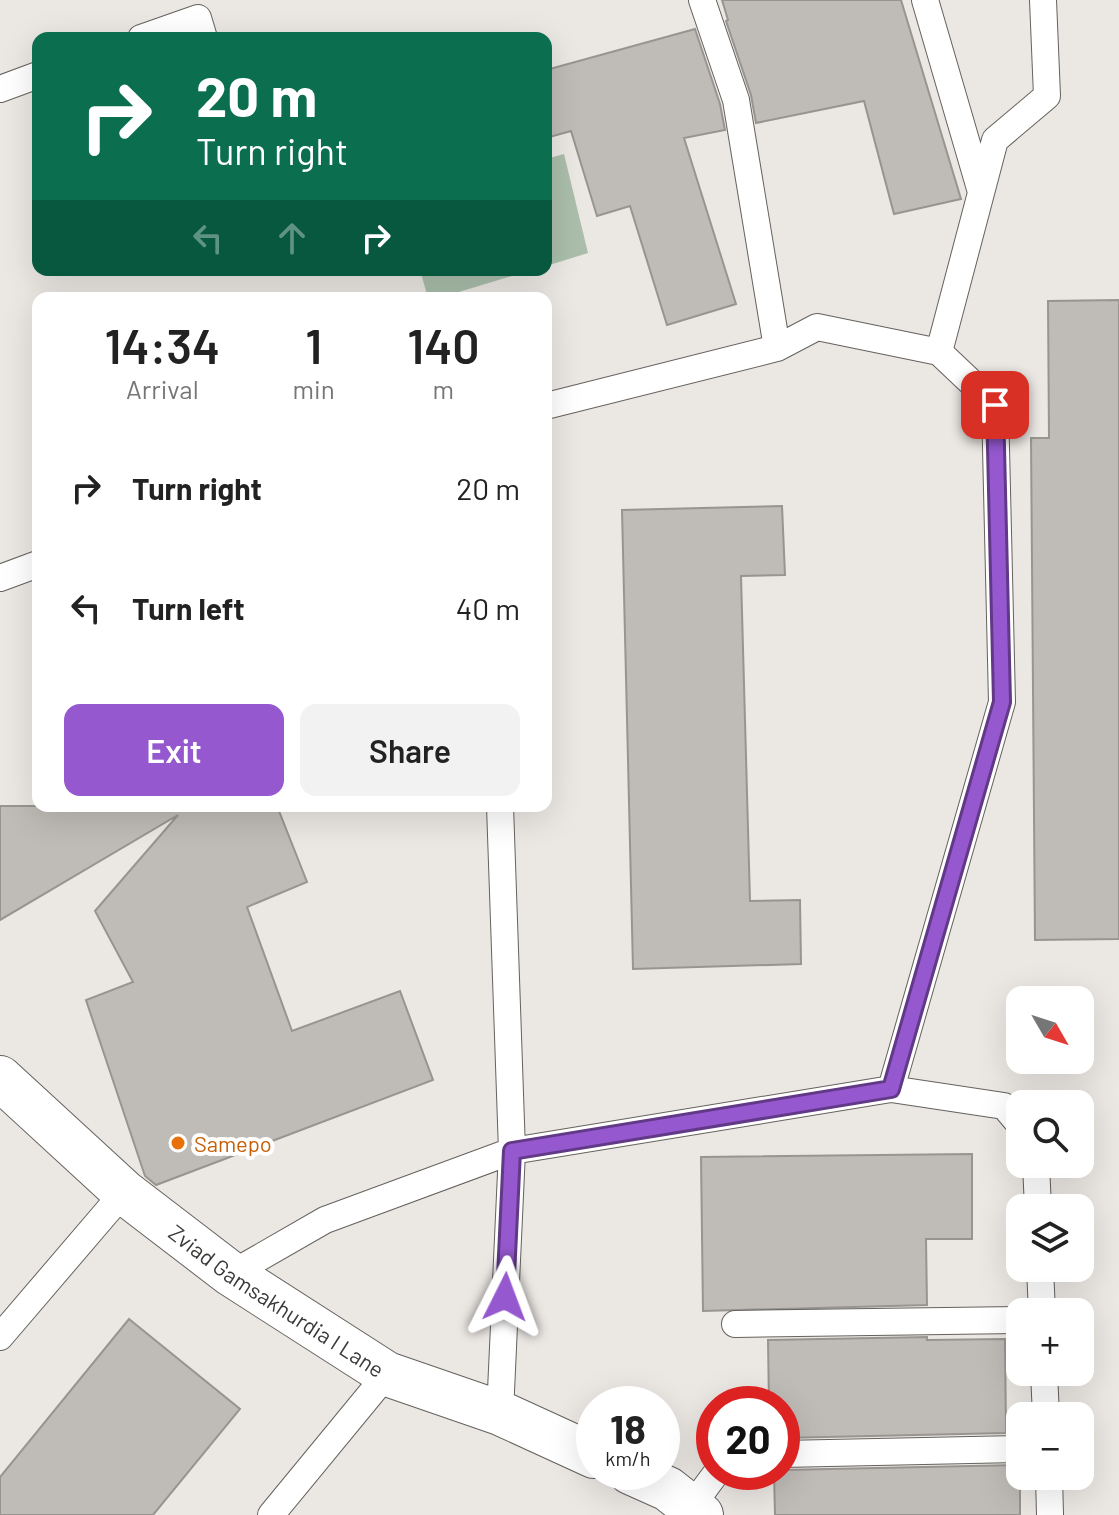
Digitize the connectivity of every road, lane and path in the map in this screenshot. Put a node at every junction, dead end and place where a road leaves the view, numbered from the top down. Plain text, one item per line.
1 (702, 0) edge
2 (925, 0) edge
3 (1043, 0) edge
4 (158, 32) edge
5 (202, 32) edge
6 (32, 77) edge
7 (0, 89) edge
8 (981, 192) junction
9 (777, 348) junction
10 (939, 352) junction
11 (552, 404) edge
12 (32, 566) edge
13 (0, 578) edge
14 (500, 812) edge
15 (0, 1078) edge
16 (891, 1089) junction
17 (1006, 1108) edge
18 (512, 1151) junction
19 (124, 1192) junction
20 (231, 1274) junction
21 (1006, 1320) edge
22 (735, 1324) dead end
23 (0, 1337) edge
24 (387, 1374) junction
25 (500, 1413) junction
26 (576, 1448) edge
27 (1006, 1449) edge
28 (800, 1454) edge
29 (669, 1490) edge
30 (707, 1490) edge
31 (1049, 1490) edge
32 (696, 1511) edge
33 (271, 1515) edge
34 (1050, 1515) edge

1 - 9 lane
2 - 8 lane
3 - 8 lane
4 - 5 lane
6 - 7 lane
8 - 10 lane
9 - 10 lane
9 - 11 lane
10 - 16 lane
12 - 13 lane
14 - 18 lane
15 - 19 street, Zviad Gamsakhurdia I Lane
16 - 17 lane
16 - 18 lane
18 - 20 lane
18 - 25 lane
19 - 20 street, Zviad Gamsakhurdia I Lane
19 - 23 lane
20 - 24 street, Zviad Gamsakhurdia I Lane
21 - 22 lane
24 - 25 street, Zviad Gamsakhurdia I Lane
24 - 33 lane
25 - 26 street, Zviad Gamsakhurdia I Lane
27 - 28 lane
29 - 32 street
30 - 32 lane
31 - 34 lane

